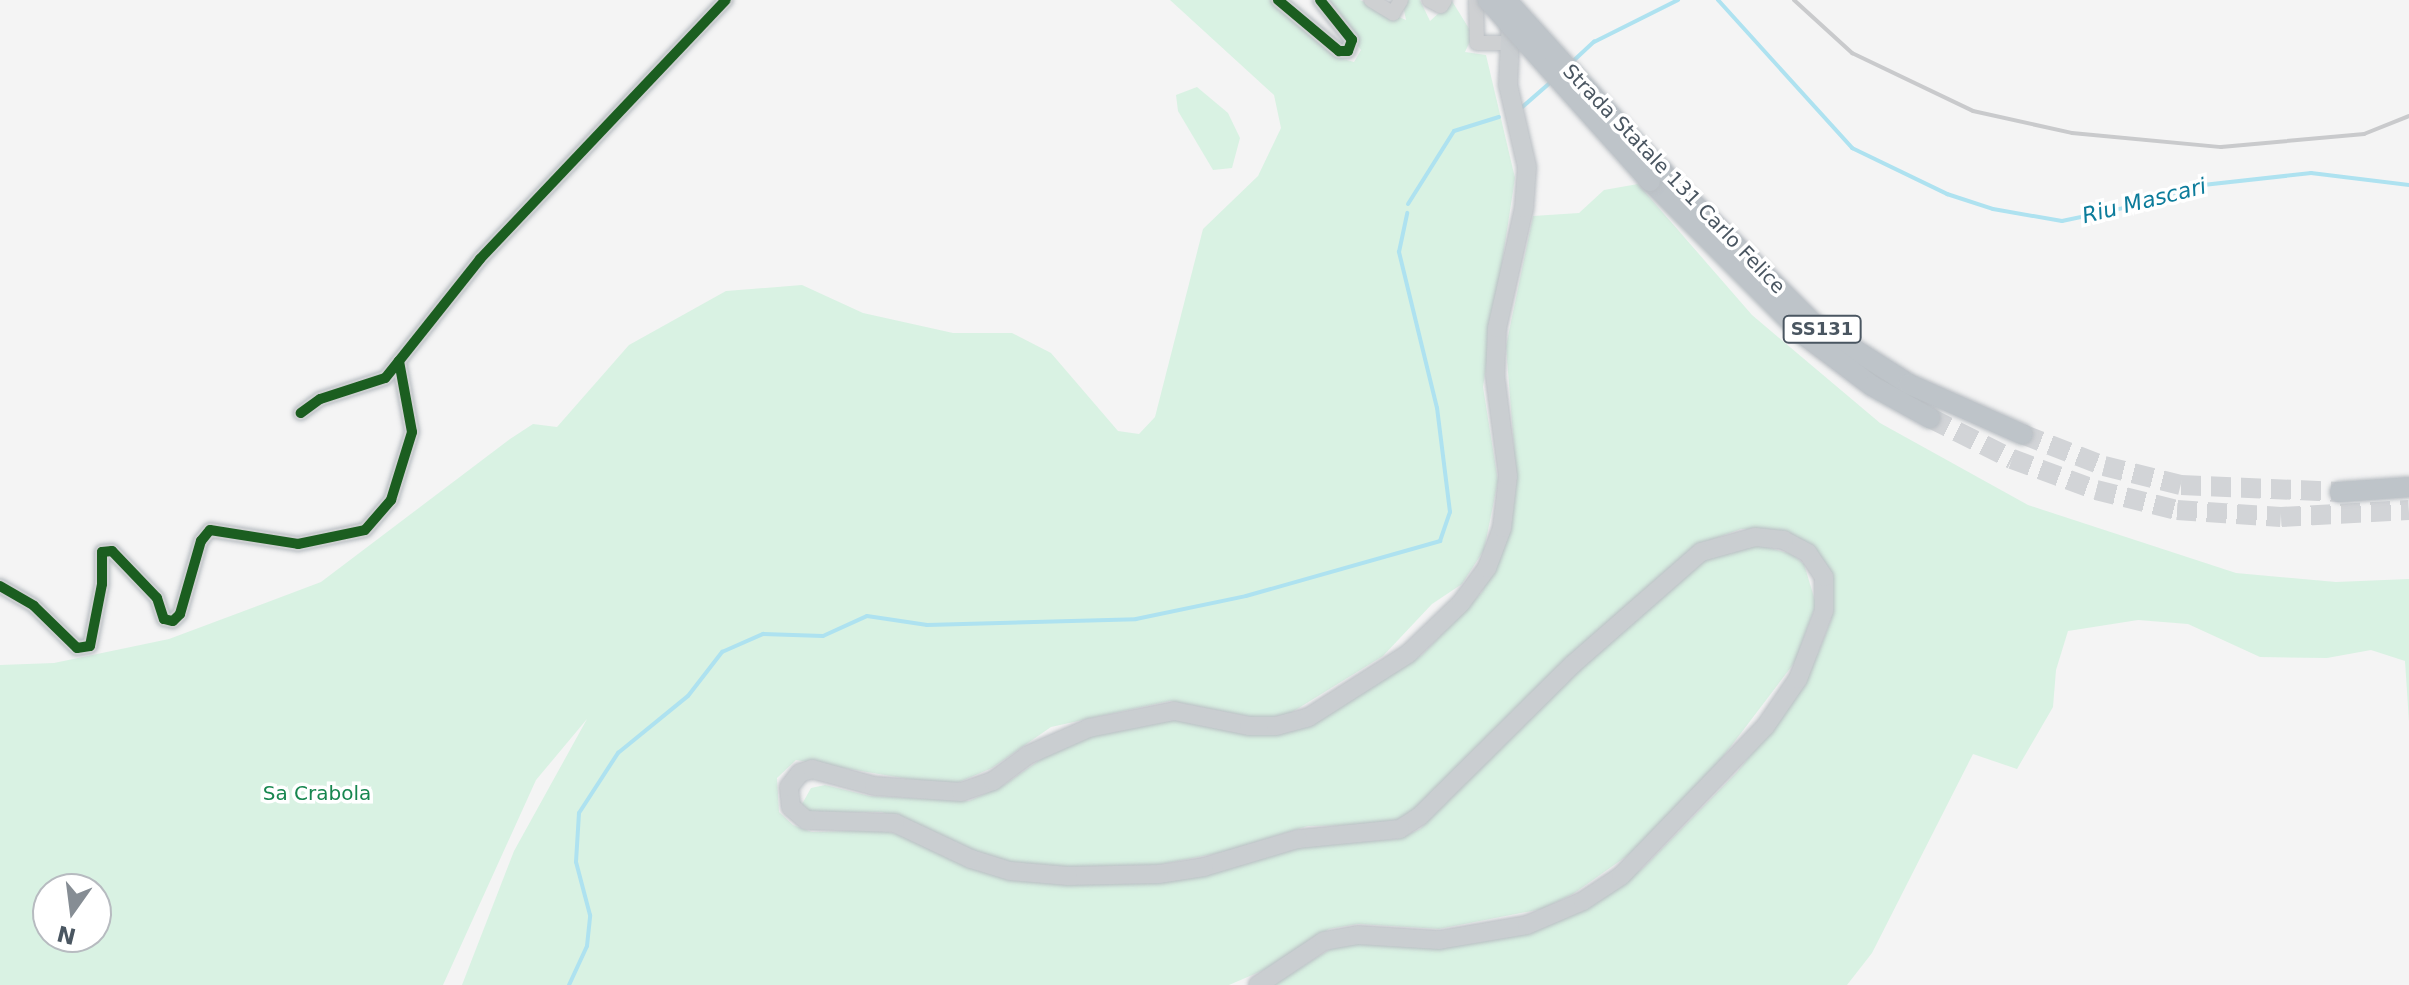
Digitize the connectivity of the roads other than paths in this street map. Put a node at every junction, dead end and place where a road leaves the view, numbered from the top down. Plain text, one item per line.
1 (726, 0) edge
2 (1278, 0) edge
3 (1320, 0) edge
4 (1371, 0) edge
5 (1401, 0) edge
6 (1429, 0) edge
7 (1445, 0) edge
8 (1476, 0) edge
9 (1488, 0) edge
10 (1506, 0) edge
11 (1514, 0) edge
12 (1508, 43) junction
13 (1656, 176) junction
14 (399, 361) junction
15 (301, 413) dead end
16 (1930, 418) tunnel mouth
17 (2022, 434) tunnel mouth
18 (2409, 487) edge
19 (2340, 492) tunnel mouth
20 (0, 586) edge
21 (1258, 985) edge

1 - 14 street
2 - 3 street
4 - 5 street
6 - 7 street
8 - 12 street
9 - 13 highway, Strada Statale 131 Carlo Felice / SS131, bridge
10 - 13 highway, Strada Statale 131 Carlo Felice / SS131, bridge
11 - 12 main road
12 - 21 main road
13 - 16 highway, Strada Statale 131 Carlo Felice / SS131
13 - 17 highway, Strada Statale 131 Carlo Felice / SS131
14 - 15 street
14 - 20 street
18 - 19 highway

